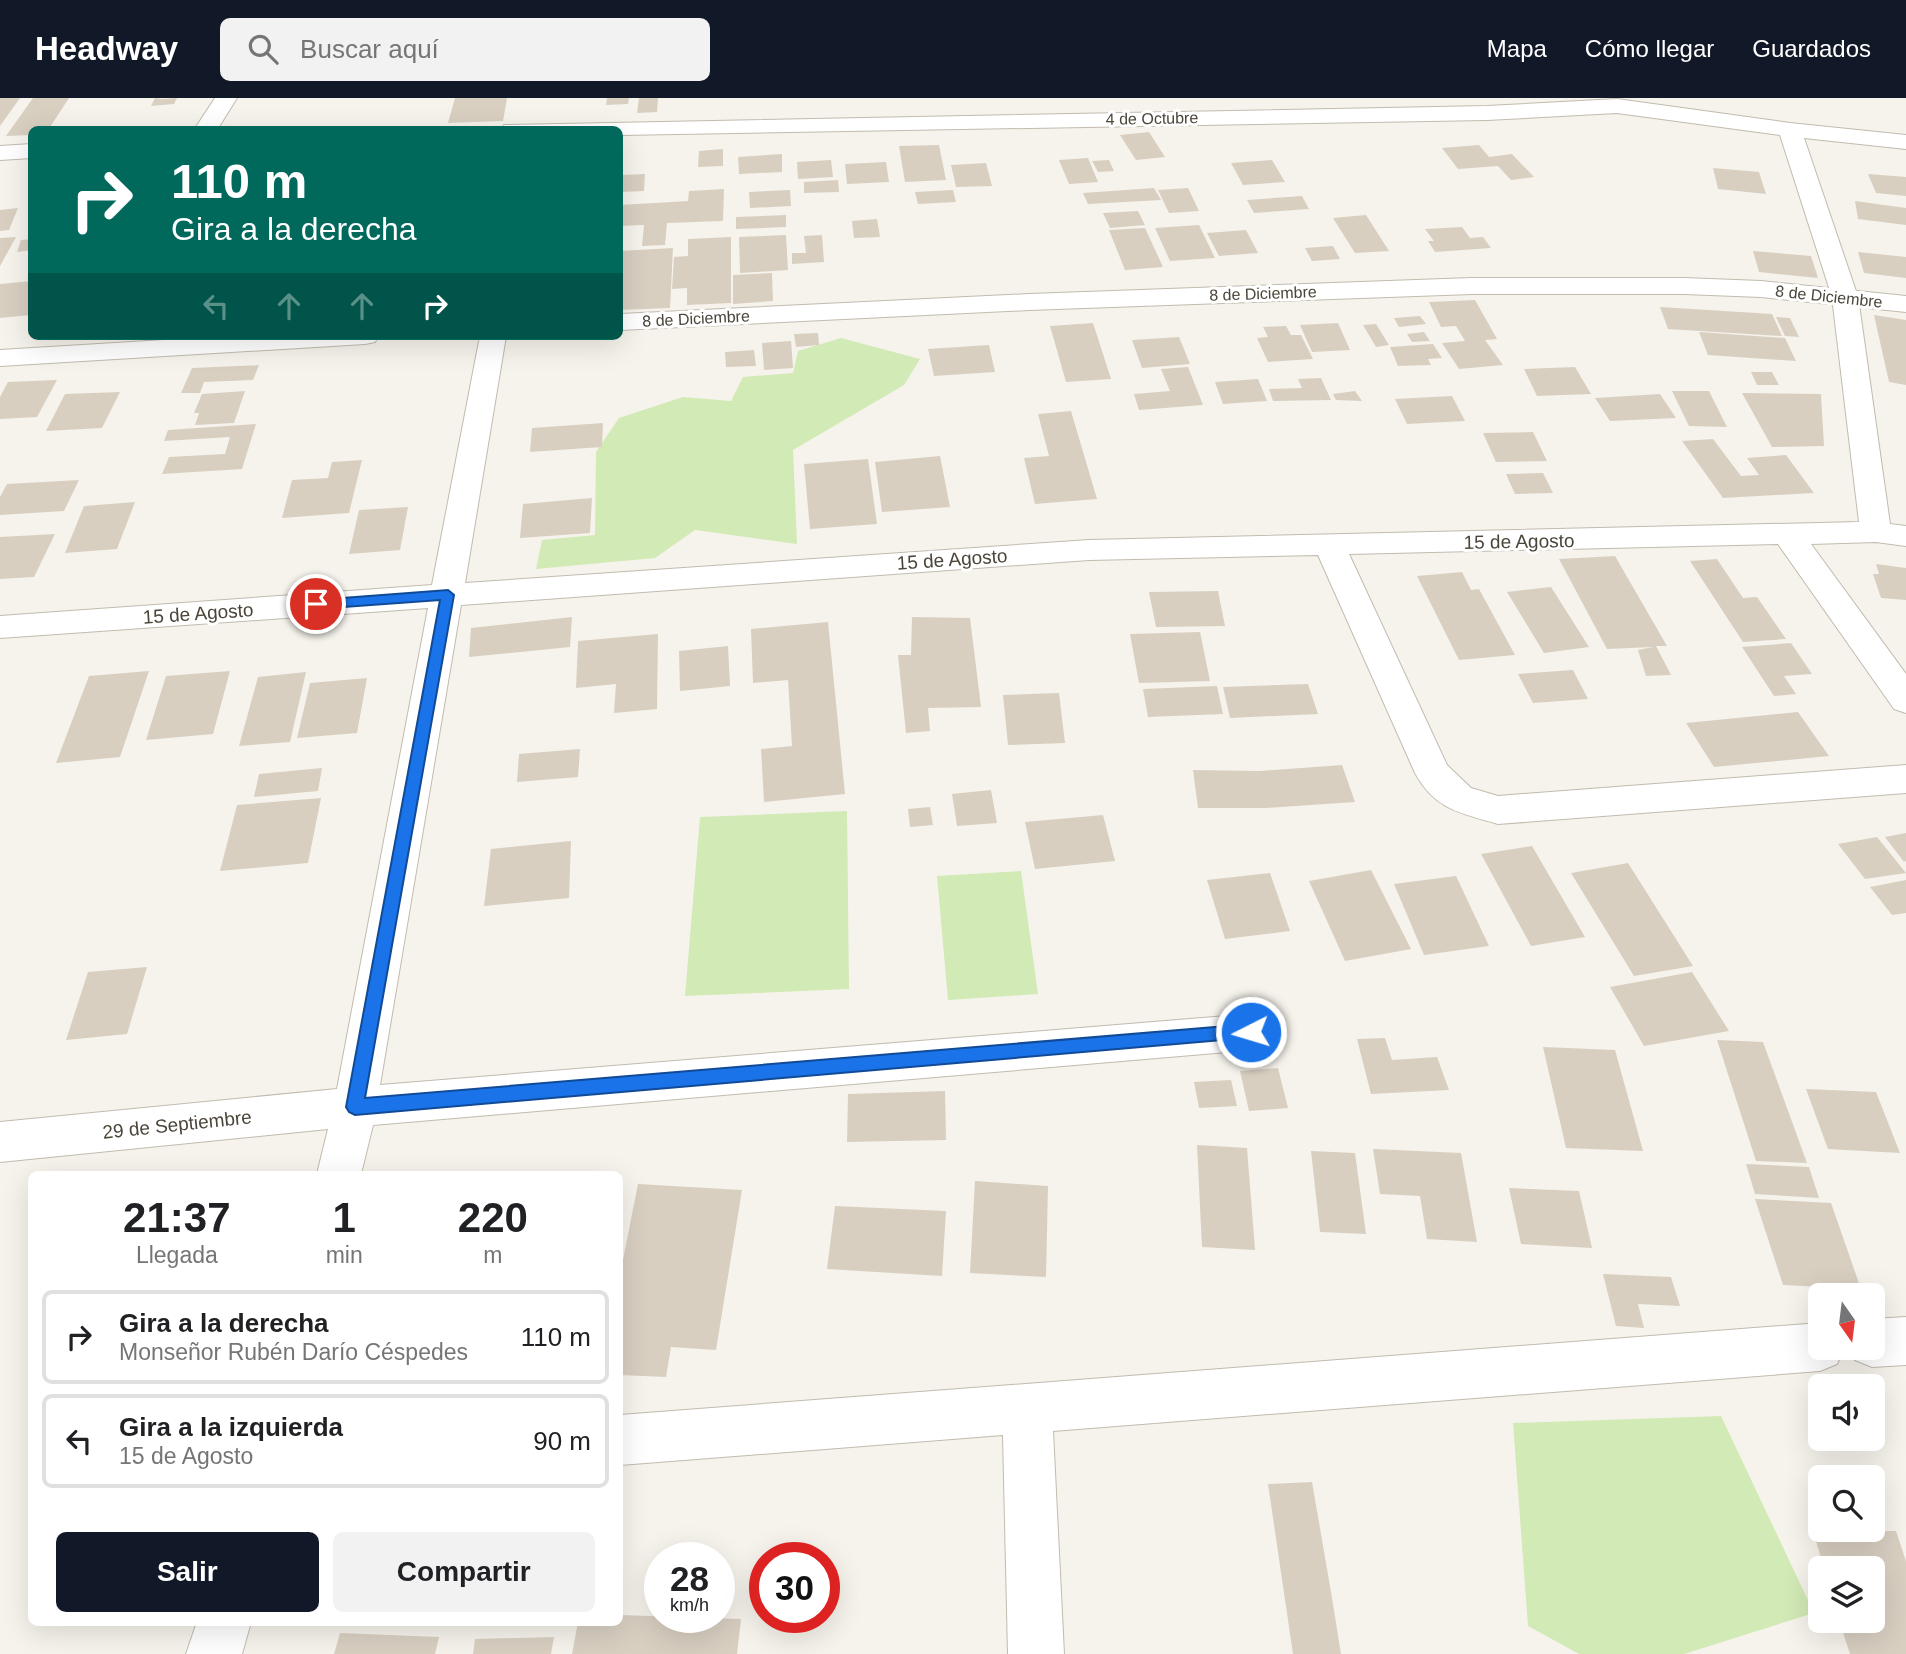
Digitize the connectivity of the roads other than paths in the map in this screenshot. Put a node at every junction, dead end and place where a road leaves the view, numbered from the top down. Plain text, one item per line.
1 (226, 98) edge
2 (1615, 102) edge
3 (534, 104) dead end
4 (208, 126) edge
5 (527, 126) edge
6 (623, 127) edge
7 (1790, 130) junction
8 (1906, 142) edge
9 (28, 151) edge
10 (0, 153) edge
11 (1845, 297) junction
12 (1906, 304) edge
13 (623, 322) edge
14 (299, 340) edge
15 (492, 340) edge
16 (0, 358) edge
17 (1891, 534) edge
18 (1788, 535) junction
19 (1329, 545) junction
20 (448, 595) junction
21 (0, 627) edge
22 (1906, 700) edge
23 (1906, 779) edge
24 (1251, 1032) dead end
25 (355, 1107) junction
26 (0, 1142) edge
27 (341, 1171) edge
28 (1906, 1341) edge
29 (1885, 1342) edge
30 (1808, 1349) edge
31 (1027, 1410) junction
32 (623, 1440) edge
33 (223, 1626) edge
34 (214, 1654) edge
35 (1037, 1654) edge

1 - 4 street
2 - 6 street, 4 de Octubre
2 - 7 street, 4 de Octubre
3 - 5 street
7 - 8 street, 4 de Octubre
7 - 11 street
9 - 10 street
11 - 12 street, 8 de Diciembre
11 - 13 street, 8 de Diciembre
11 - 17 street
14 - 16 street
15 - 20 street
17 - 18 street, 15 de Agosto
18 - 19 street, 15 de Agosto
18 - 22 street
19 - 20 street, 15 de Agosto
19 - 23 street
20 - 21 street, 15 de Agosto
20 - 25 street
24 - 25 street, 29 de Septiembre
25 - 26 street, 29 de Septiembre
25 - 27 street
28 - 29 street
30 - 31 street
31 - 32 street
31 - 35 street
33 - 34 street

